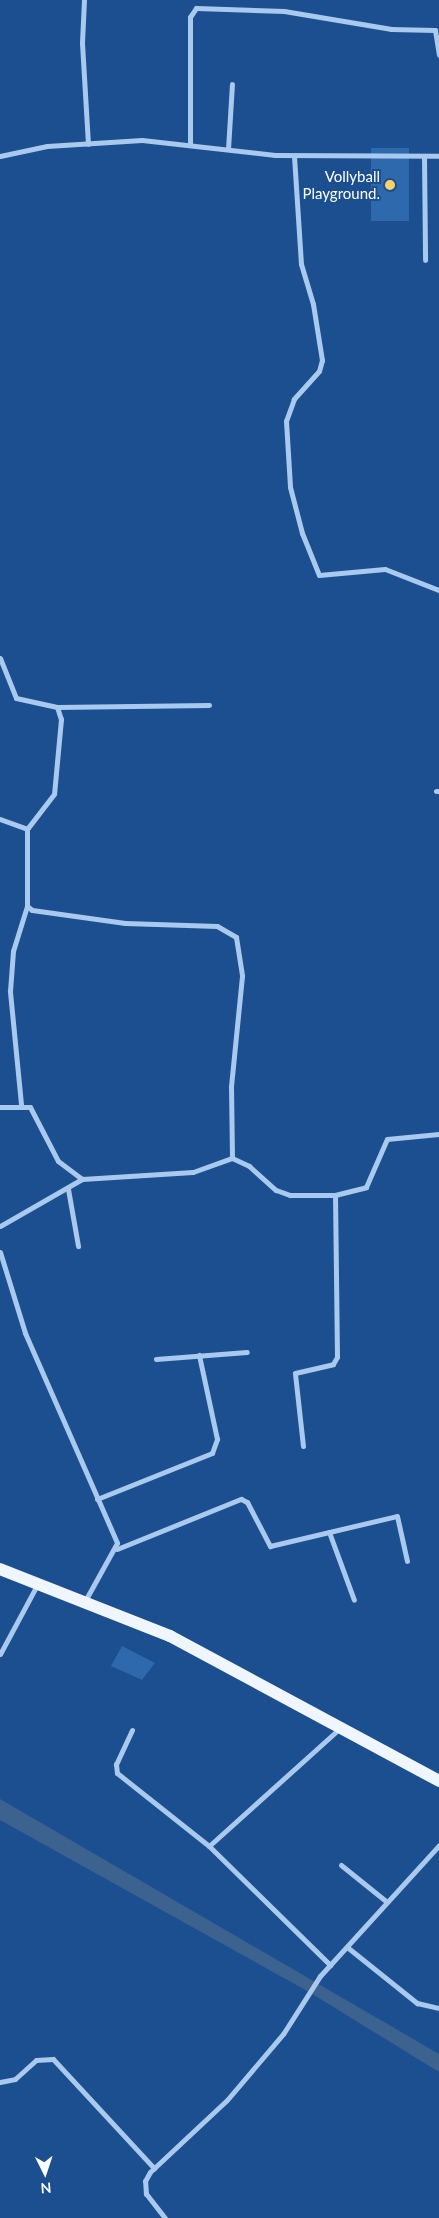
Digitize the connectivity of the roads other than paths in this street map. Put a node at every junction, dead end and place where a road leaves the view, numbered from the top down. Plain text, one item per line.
1 (84, 0) edge
2 (439, 56) edge
3 (232, 84) dead end
4 (190, 142) junction
5 (88, 144) junction
6 (228, 148) junction
7 (0, 156) edge
8 (294, 156) junction
9 (424, 156) junction
10 (439, 156) edge
11 (426, 260) dead end
12 (439, 590) edge
13 (0, 658) edge
14 (209, 705) dead end
15 (57, 707) junction
16 (0, 819) edge
17 (27, 829) junction
18 (27, 906) junction
19 (21, 1104) junction
20 (0, 1106) edge
21 (439, 1134) edge
22 (232, 1158) junction
23 (82, 1180) junction
24 (68, 1189) junction
25 (334, 1195) junction
26 (0, 1226) edge
27 (78, 1246) dead end
28 (0, 1252) edge
29 (247, 1352) dead end
30 (199, 1355) junction
31 (156, 1359) dead end
32 (304, 1446) dead end
33 (97, 1500) junction
34 (329, 1532) junction
35 (117, 1549) junction
36 (407, 1561) dead end
37 (0, 1569) edge
38 (39, 1583) junction
39 (354, 1600) dead end
40 (85, 1601) junction
41 (0, 1654) edge
42 (341, 1728) junction
43 (132, 1730) dead end
44 (439, 1781) edge
45 (439, 1845) edge
46 (209, 1846) junction
47 (341, 1864) dead end
48 (387, 1902) junction
49 (347, 1947) junction
50 (330, 1965) junction
51 (439, 2008) edge
52 (0, 2082) edge
53 (154, 2168) junction
54 (165, 2218) edge

1 - 5 street
2 - 4 street
3 - 6 street
4 - 5 street
4 - 6 street
5 - 7 street
6 - 8 street
8 - 9 street
8 - 12 street
9 - 10 street
9 - 11 street
13 - 15 street
14 - 15 street
15 - 17 street
16 - 17 street
17 - 18 street
18 - 19 street
18 - 22 street
19 - 20 street
19 - 23 street
21 - 25 street
22 - 23 street
22 - 25 street
23 - 24 street
24 - 26 street
24 - 27 street
25 - 32 street
28 - 33 street
29 - 30 street
30 - 31 street
30 - 33 street
33 - 35 street
34 - 35 street
34 - 36 street
34 - 39 street
35 - 40 street
37 - 38 main road
38 - 40 main road
38 - 41 street
40 - 42 main road
42 - 44 main road
42 - 46 street
43 - 46 street
45 - 48 street
46 - 50 street
47 - 48 street
48 - 49 street
49 - 50 street
49 - 51 street
50 - 53 street
52 - 53 street
53 - 54 street

